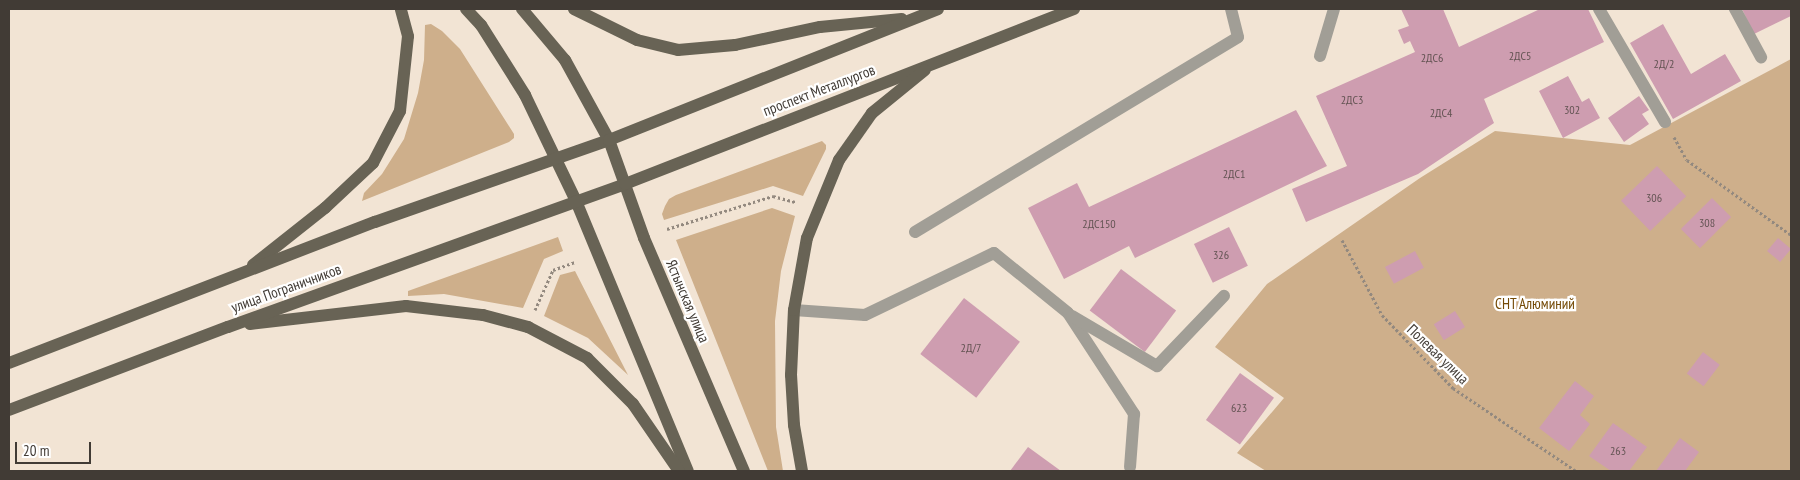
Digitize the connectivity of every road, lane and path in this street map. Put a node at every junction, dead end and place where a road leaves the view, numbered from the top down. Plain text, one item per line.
1 (401, 9) edge
2 (466, 9) edge
3 (522, 9) edge
4 (574, 9) edge
5 (938, 9) edge
6 (1074, 9) edge
7 (1231, 9) edge
8 (1334, 9) edge
9 (1599, 9) edge
10 (1735, 9) edge
11 (917, 17) junction
12 (1320, 56) dead end
13 (1761, 57) dead end
14 (935, 62) junction
15 (1665, 122) joint
16 (609, 140) junction
17 (555, 158) junction
18 (625, 184) junction
19 (576, 201) junction
20 (796, 202) dead end
21 (667, 230) dead end
22 (916, 232) dead end
23 (1791, 234) edge
24 (1342, 240) dead end
25 (575, 262) dead end
26 (243, 274) junction
27 (1224, 296) dead end
28 (794, 310) junction
29 (1068, 313) junction
30 (532, 316) dead end
31 (228, 327) junction
32 (9, 363) edge
33 (9, 410) edge
34 (1130, 466) dead end
35 (679, 471) edge
36 (688, 471) edge
37 (744, 471) edge
38 (802, 471) edge
39 (1576, 471) edge

1 - 26 main road
2 - 17 main road
3 - 16 main road, Ястынская улица
4 - 11 main road
5 - 11 main road, проспект Металлургов
6 - 14 main road, проспект Металлургов
7 - 22 lane
8 - 12 lane
9 - 15 lane
10 - 13 lane
11 - 16 main road, проспект Металлургов
14 - 18 main road, проспект Металлургов
14 - 28 main road
15 - 23 path
16 - 17 main road, проспект Металлургов
16 - 18 main road, Ястынская улица
17 - 19 main road
17 - 26 main road, улица Пограничников
18 - 19 main road, проспект Металлургов
18 - 37 main road, Ястынская улица
19 - 31 main road, улица Пограничников
19 - 36 main road
20 - 21 path
24 - 39 path, Полевая улица
25 - 30 path
26 - 32 main road, улица Пограничников
27 - 29 lane
28 - 29 lane
28 - 38 main road
29 - 34 lane
31 - 33 main road, улица Пограничников
31 - 35 main road

